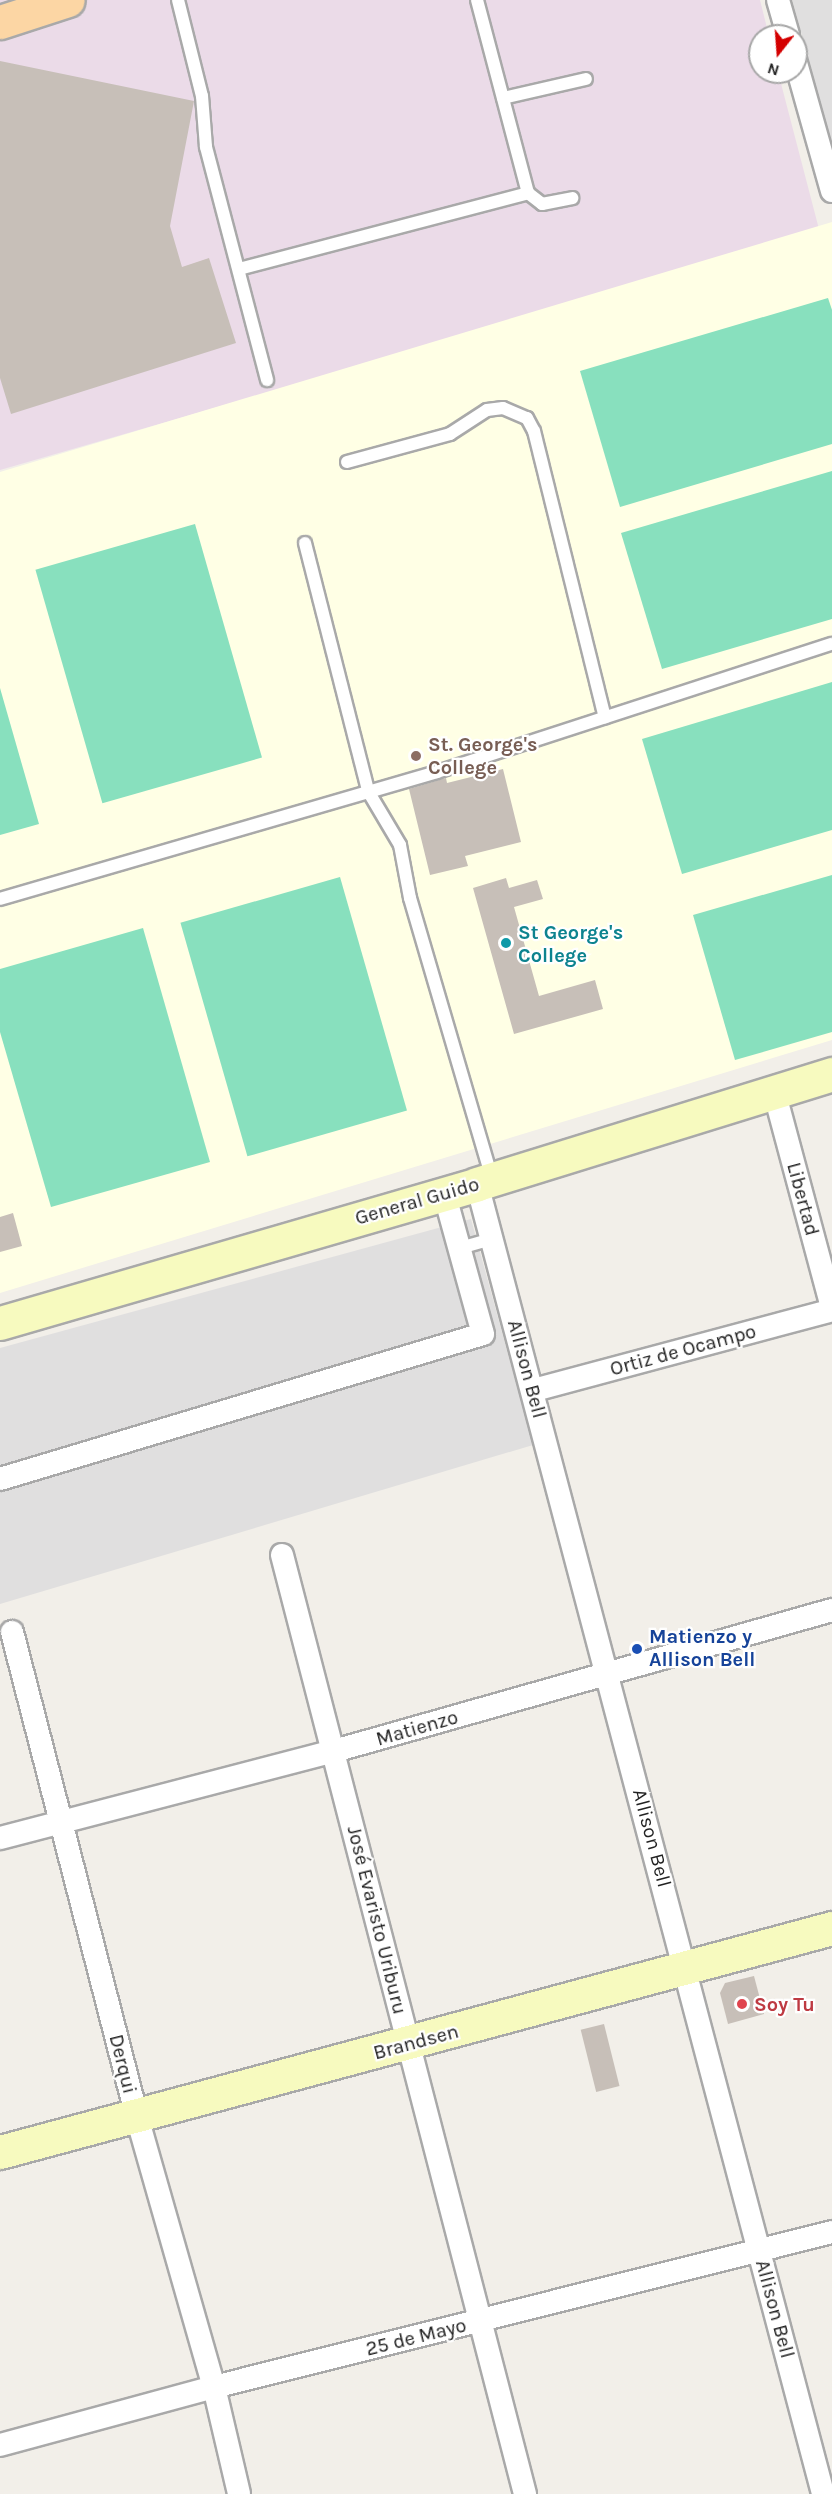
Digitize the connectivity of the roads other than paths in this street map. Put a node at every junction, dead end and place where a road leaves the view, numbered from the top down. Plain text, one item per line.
1 (68, 0) edge
2 (178, 0) edge
3 (477, 0) edge
4 (778, 0) edge
5 (0, 22) edge
6 (785, 24) edge
7 (586, 79) dead end
8 (802, 84) edge
9 (503, 98) junction
10 (832, 191) edge
11 (528, 193) junction
12 (572, 198) dead end
13 (239, 269) junction
14 (267, 380) dead end
15 (347, 462) dead end
16 (305, 543) dead end
17 (832, 644) edge
18 (605, 717) junction
19 (368, 791) junction
20 (0, 898) edge
21 (832, 1074) edge
22 (774, 1091) junction
23 (485, 1182) junction
24 (444, 1192) junction
25 (491, 1239) junction
26 (460, 1248) junction
27 (832, 1309) edge
28 (0, 1323) edge
29 (534, 1390) junction
30 (0, 1479) edge
31 (282, 1554) dead end
32 (832, 1610) edge
33 (12, 1632) dead end
34 (609, 1674) junction
35 (334, 1751) junction
36 (61, 1822) junction
37 (0, 1838) edge
38 (832, 1928) edge
39 (686, 1967) junction
40 (408, 2045) junction
41 (137, 2117) junction
42 (0, 2152) edge
43 (832, 2232) edge
44 (760, 2250) junction
45 (480, 2320) junction
46 (214, 2387) junction
47 (0, 2445) edge
48 (239, 2494) edge
49 (525, 2494) edge
50 (823, 2494) edge

1 - 5 main road
2 - 13 lane
3 - 9 lane
4 - 6 street
7 - 9 lane
8 - 10 street
9 - 11 lane
11 - 12 lane
11 - 13 lane
13 - 14 lane
15 - 18 lane
16 - 19 lane
17 - 18 lane
18 - 19 lane
19 - 20 lane
19 - 23 lane
21 - 22 main road, General Guido
22 - 23 main road, General Guido
22 - 27 street, Libertad
23 - 24 main road, General Guido
23 - 25 street, Allison Bell
24 - 26 street
24 - 28 main road, General Guido
25 - 26 lane
25 - 29 street, Allison Bell
26 - 30 street
27 - 29 street, Ortiz de Ocampo
29 - 34 street, Allison Bell
31 - 35 street, José Evaristo Uriburu
32 - 34 street, Matienzo
33 - 36 street, Derqui
34 - 35 street, Matienzo
34 - 39 street, Allison Bell
35 - 36 street, Matienzo
35 - 40 street, José Evaristo Uriburu
36 - 37 street, Matienzo
36 - 41 street, Derqui
38 - 39 main road, Brandsen
39 - 40 main road, Brandsen
39 - 44 street, Allison Bell
40 - 41 main road, Brandsen
40 - 45 street, José Evaristo Uriburu
41 - 42 main road, Brandsen
41 - 46 street, Derqui
43 - 44 street, 25 de Mayo
44 - 45 street, 25 de Mayo
44 - 50 street, Allison Bell
45 - 46 street, 25 de Mayo
45 - 49 street, José Evaristo Uriburu
46 - 47 street, 25 de Mayo
46 - 48 street, Derqui

